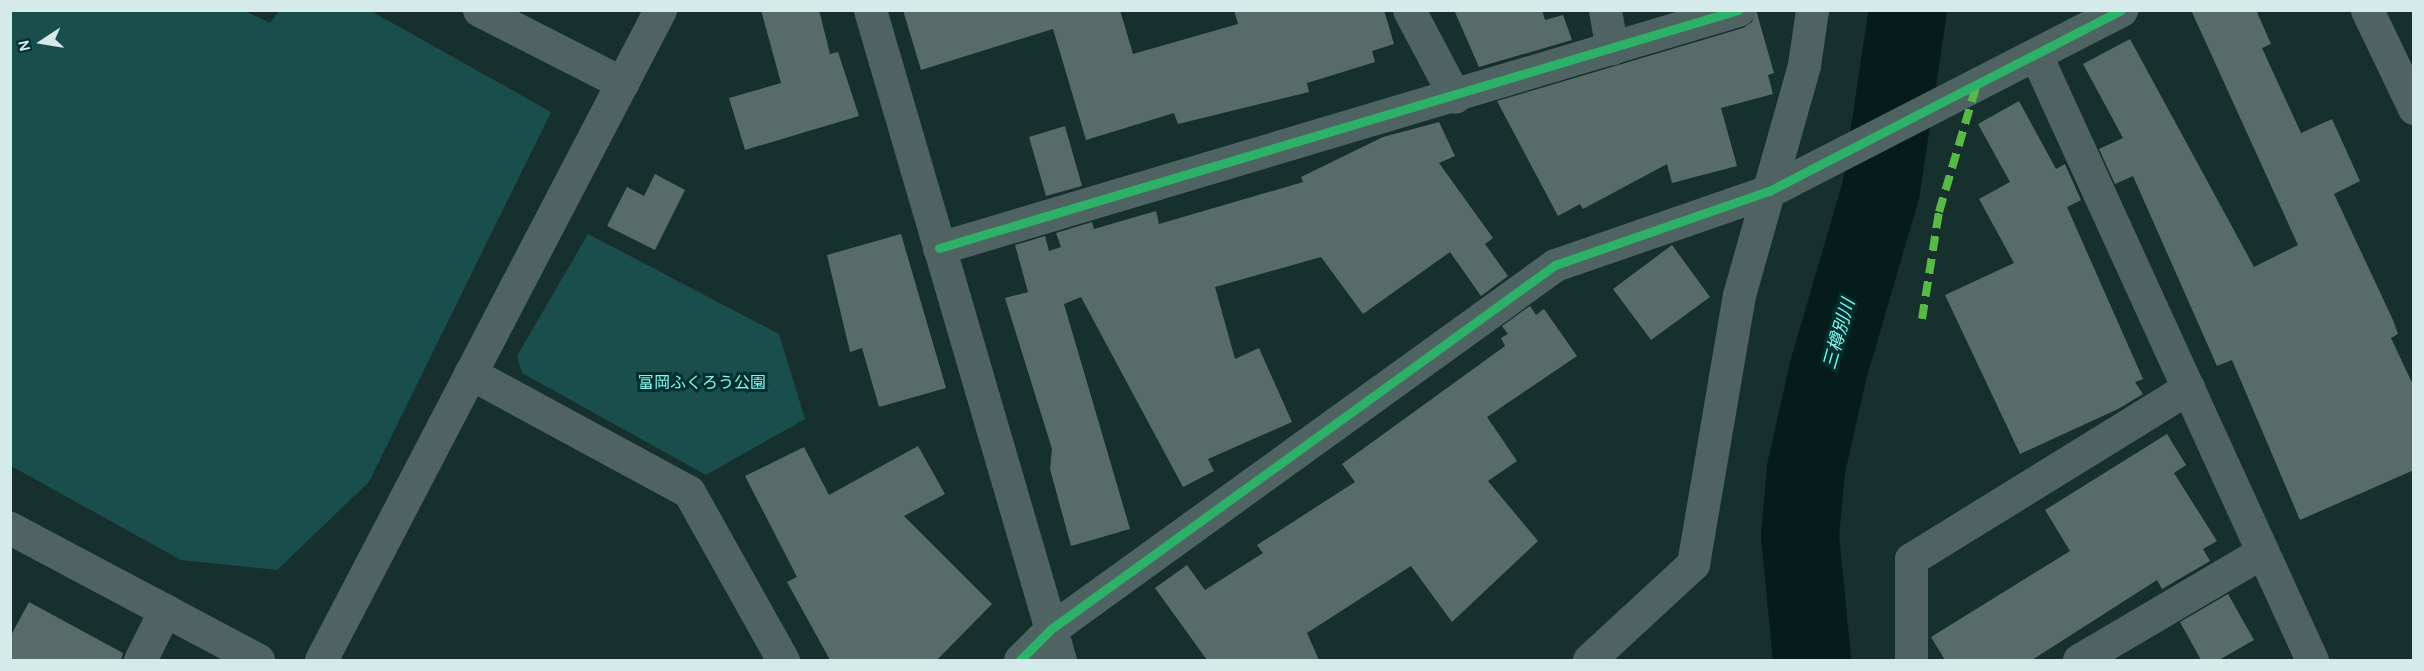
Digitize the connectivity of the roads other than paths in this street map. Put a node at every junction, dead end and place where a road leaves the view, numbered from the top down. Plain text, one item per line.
1 (479, 10) edge
2 (660, 10) edge
3 (870, 10) edge
4 (1409, 10) edge
5 (1605, 10) edge
6 (1738, 10) edge
7 (1812, 10) edge
8 (2121, 10) edge
9 (2367, 10) edge
10 (1612, 48) junction
11 (2036, 55) junction
12 (622, 83) junction
13 (1455, 97) junction
14 (2414, 108) edge
15 (1769, 191) junction
16 (939, 248) junction
17 (470, 373) junction
18 (2188, 388) junction
19 (10, 528) edge
20 (2262, 552) junction
21 (165, 610) junction
22 (1051, 629) junction
23 (140, 660) edge
24 (258, 660) edge
25 (321, 660) edge
26 (783, 660) edge
27 (1020, 660) edge
28 (1060, 660) edge
29 (1589, 660) edge
30 (1911, 660) edge
31 (2079, 660) edge
32 (2312, 660) edge

1 - 12 street
2 - 12 street
3 - 16 street
4 - 13 street
5 - 10 street
6 - 10 street
7 - 15 street
8 - 11 street
9 - 14 street
10 - 13 street
11 - 15 street
11 - 18 street
12 - 17 street
13 - 16 street
15 - 22 street
15 - 29 street
16 - 22 street
17 - 25 street
17 - 26 street
18 - 20 street
18 - 30 street
19 - 21 street
20 - 31 street
20 - 32 street
21 - 23 street
21 - 24 street
22 - 27 street
22 - 28 street

